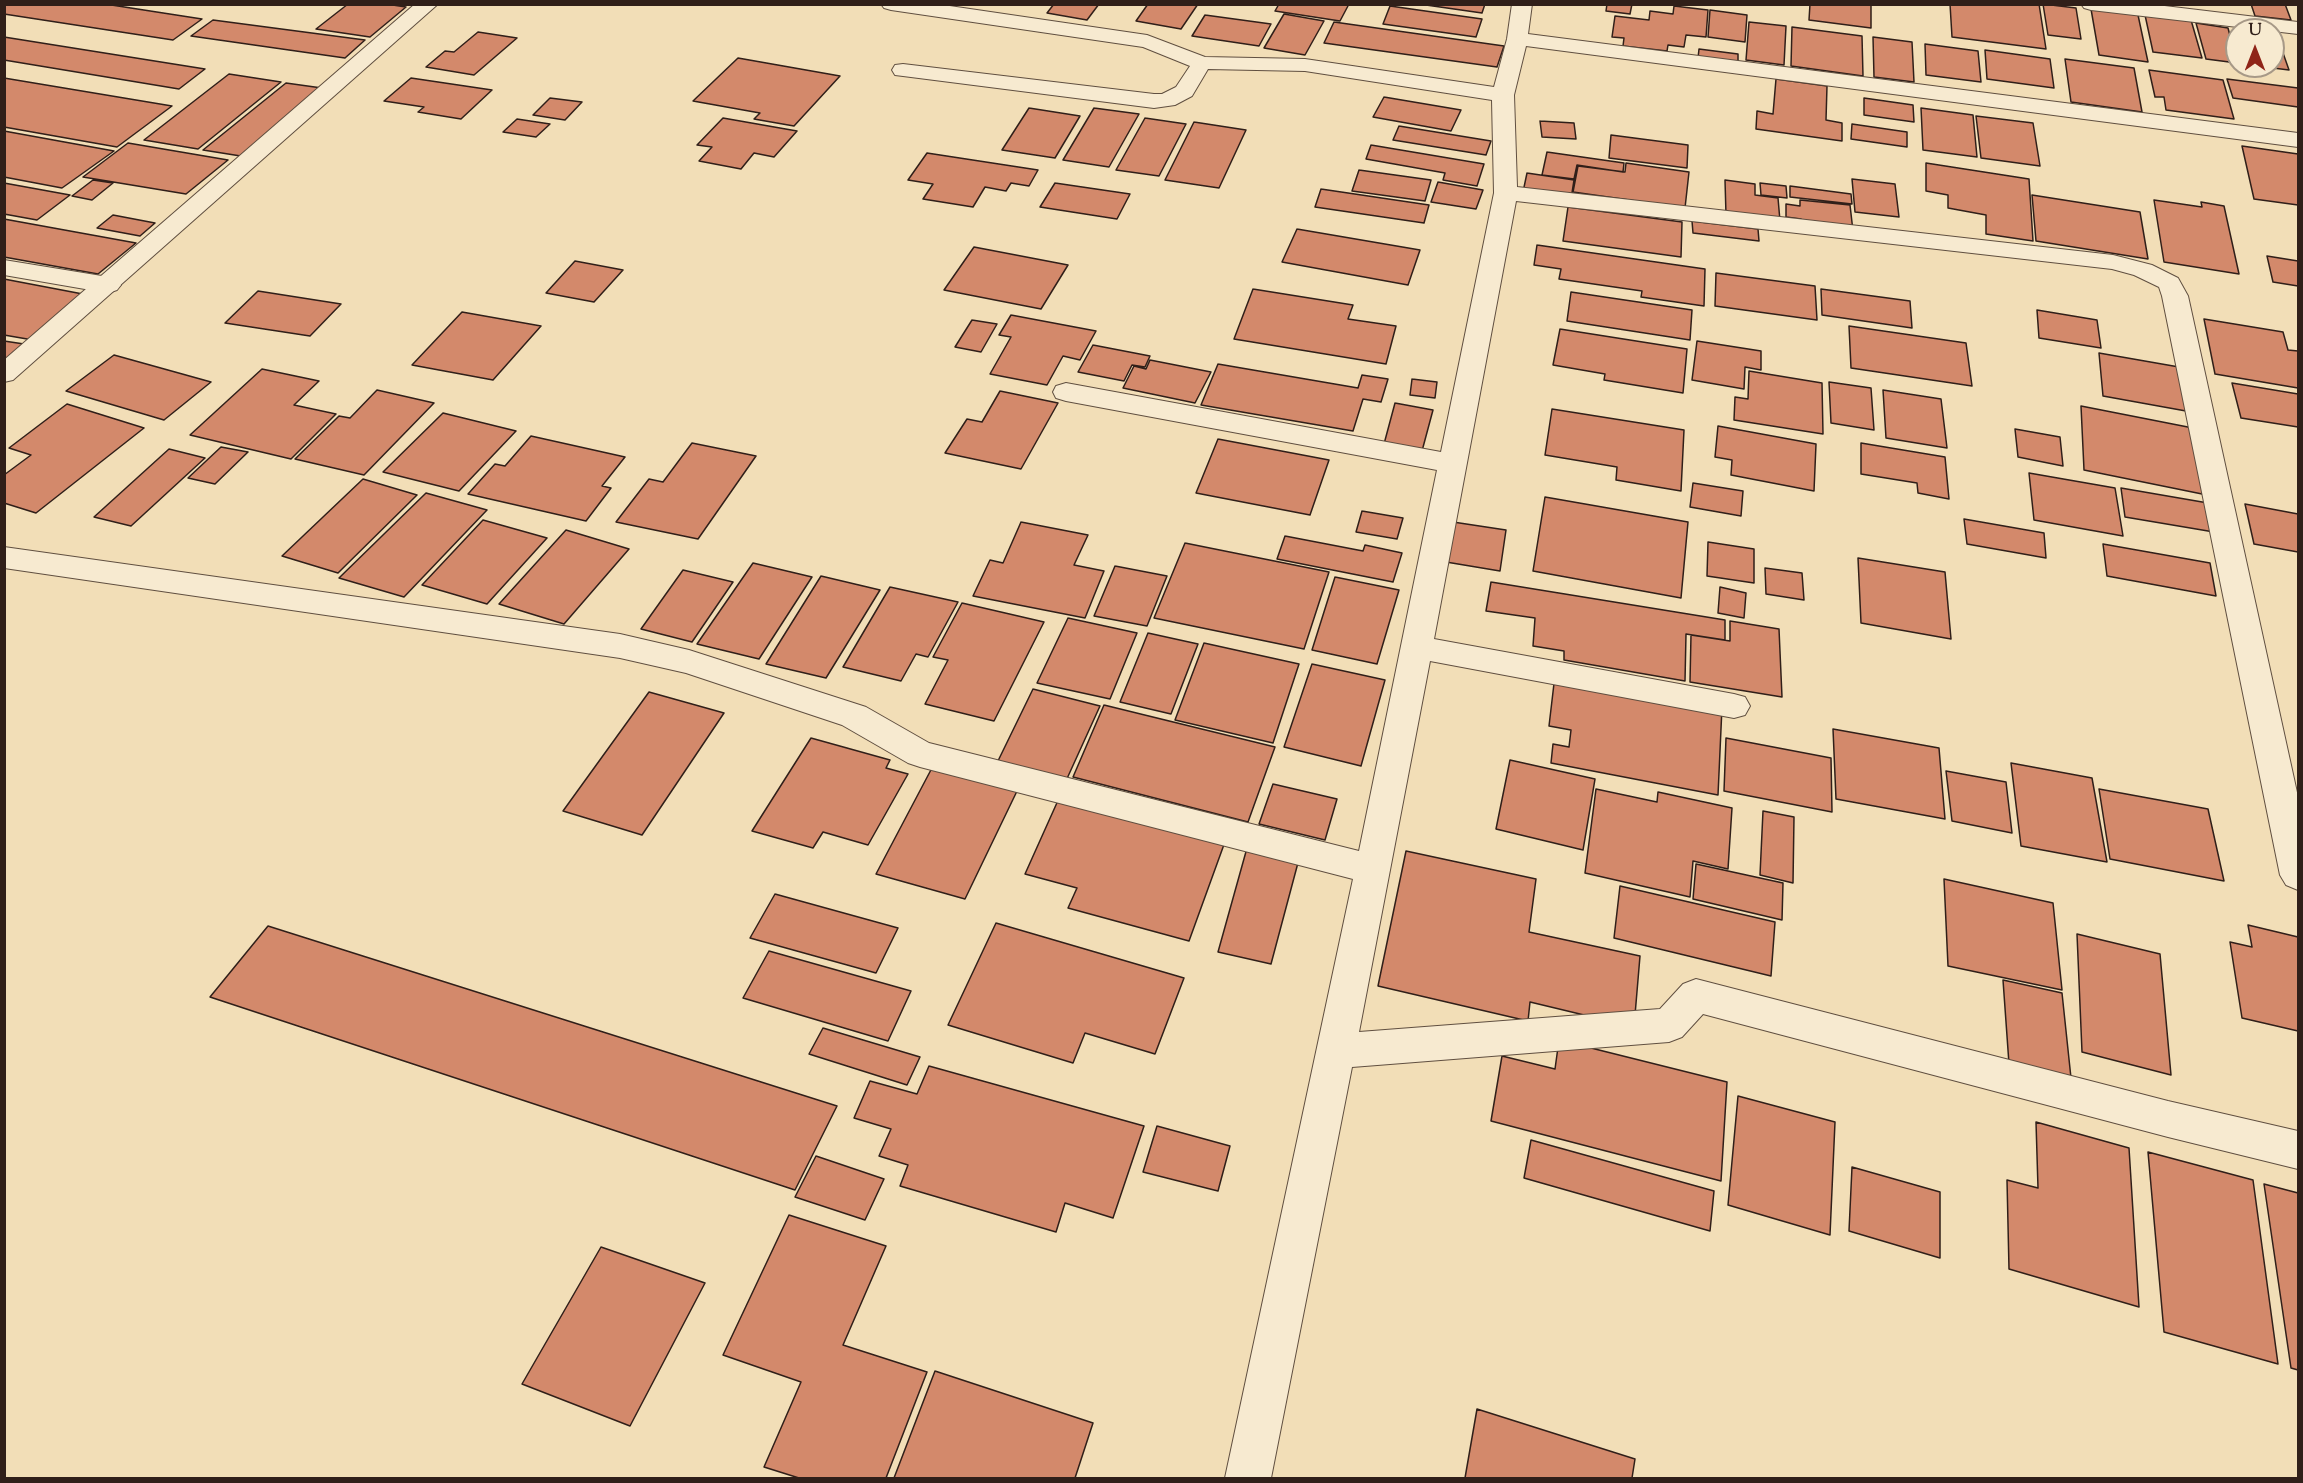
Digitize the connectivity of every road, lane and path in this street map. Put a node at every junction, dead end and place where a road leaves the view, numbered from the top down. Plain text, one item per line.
1 (428, 4) edge
2 (891, 4) edge
3 (1522, 4) edge
4 (2091, 4) edge
5 (2298, 28) edge
6 (1517, 39) junction
7 (1202, 63) junction
8 (903, 70) dead end
9 (1503, 94) junction
10 (2298, 140) edge
11 (1506, 193) junction
12 (4, 267) edge
13 (108, 285) junction
14 (4, 374) edge
15 (1066, 392) dead end
16 (1452, 463) junction
17 (4, 557) edge
18 (1416, 647) junction
19 (1734, 706) dead end
20 (1373, 869) junction
21 (2298, 875) edge
22 (1335, 1051) junction
23 (2298, 1150) edge
24 (1248, 1479) edge

1 - 13 street
2 - 7 street
3 - 6 street
4 - 5 street
6 - 9 street
6 - 10 street
7 - 8 street
7 - 9 street
9 - 11 street
11 - 16 street
11 - 21 street
12 - 13 street
13 - 14 street
15 - 16 street
16 - 18 street
17 - 20 street
18 - 19 street
18 - 20 street
20 - 22 street
22 - 23 street
22 - 24 street

